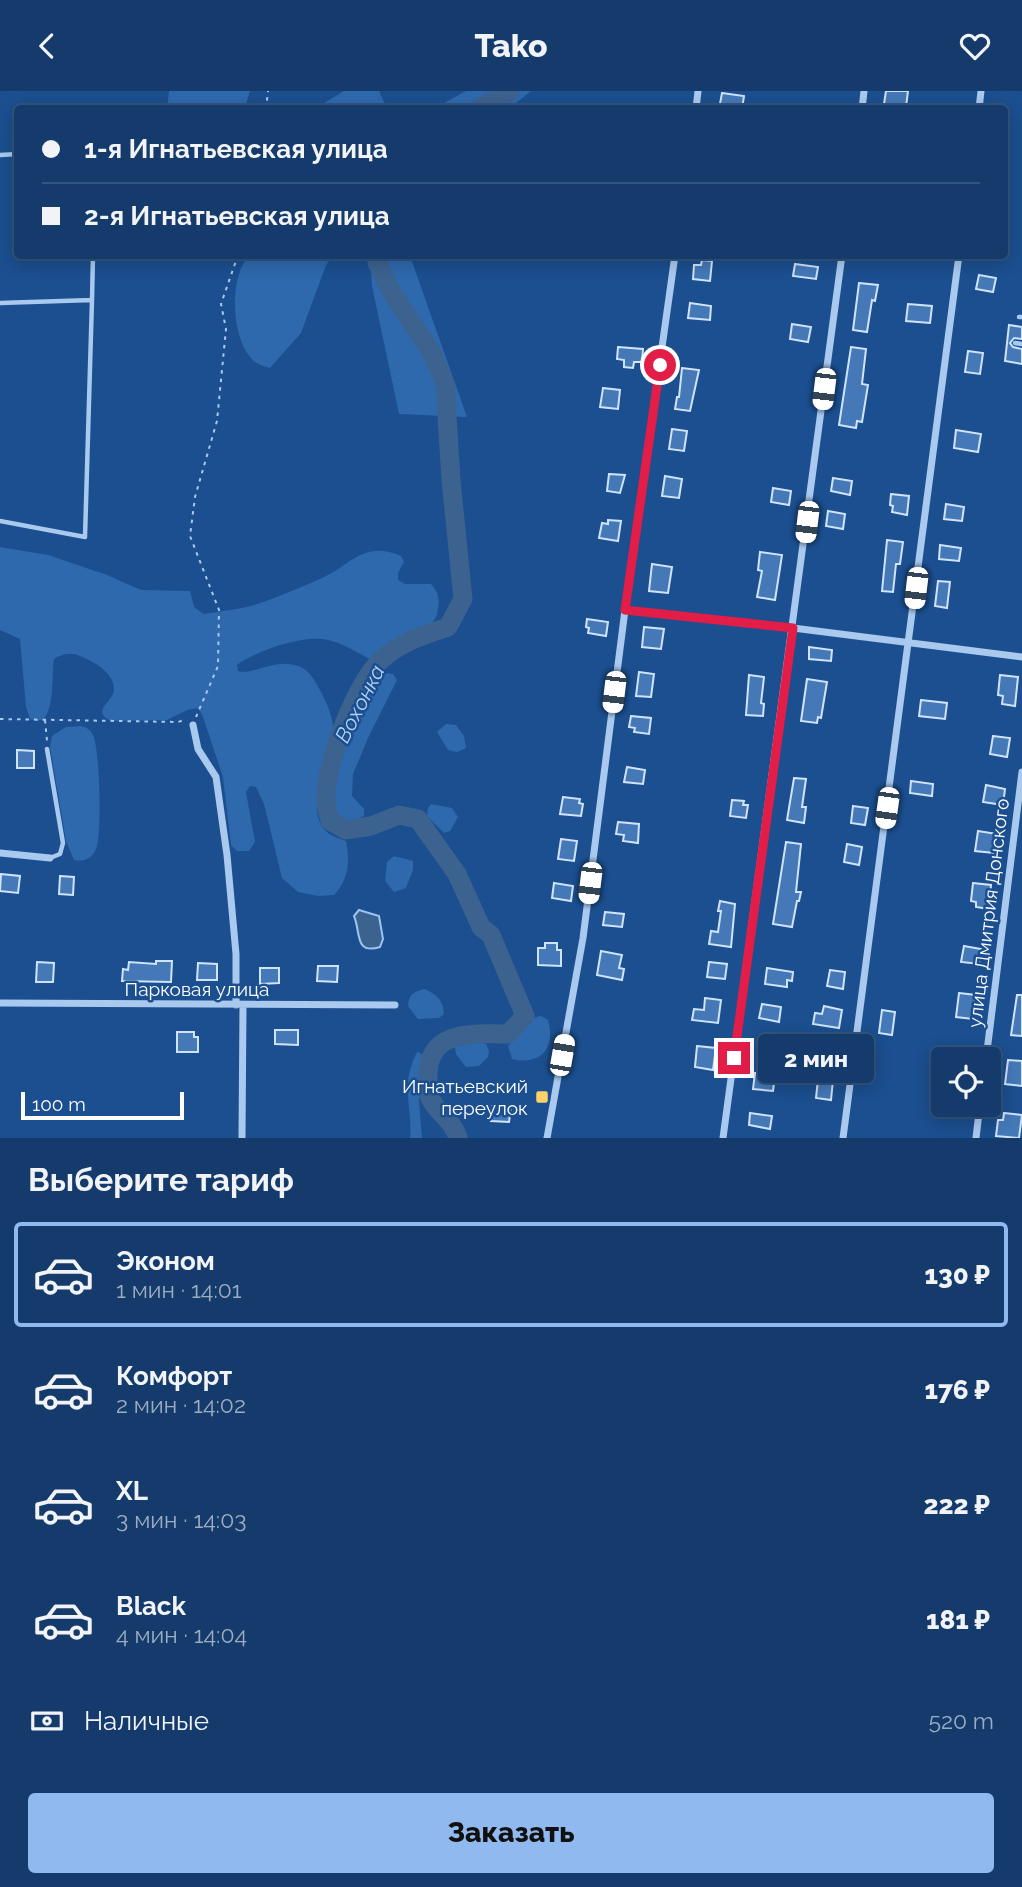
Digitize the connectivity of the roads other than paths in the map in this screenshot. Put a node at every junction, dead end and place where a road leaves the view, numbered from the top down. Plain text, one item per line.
1 (93, 259) edge
2 (674, 259) edge
3 (841, 259) edge
4 (958, 259) edge
5 (92, 300) junction
6 (0, 303) edge
7 (1015, 343) dead end
8 (1022, 344) edge
9 (0, 521) edge
10 (625, 610) junction
11 (793, 628) junction
12 (909, 643) junction
13 (1022, 657) edge
14 (193, 725) road end
15 (47, 749) road end
16 (1022, 772) edge
17 (0, 853) edge
18 (50, 858) joint
19 (0, 1003) edge
20 (240, 1005) junction
21 (395, 1005) dead end
22 (988, 1047) edge
23 (978, 1117) edge
24 (242, 1138) edge
25 (547, 1138) edge
26 (723, 1138) edge
27 (843, 1138) edge
28 (976, 1138) edge

1 - 5 lane
2 - 10 street
3 - 11 street
4 - 12 street
5 - 6 lane
5 - 9 lane
7 - 8 lane
10 - 11 street
10 - 25 street
11 - 12 street
11 - 26 street
12 - 13 street
12 - 27 street
14 - 20 street
15 - 18 lane
16 - 22 street, улица Дмитрия Донского
17 - 18 street
19 - 20 street, Парковая улица
20 - 21 street, Парковая улица
20 - 24 street
23 - 28 street

